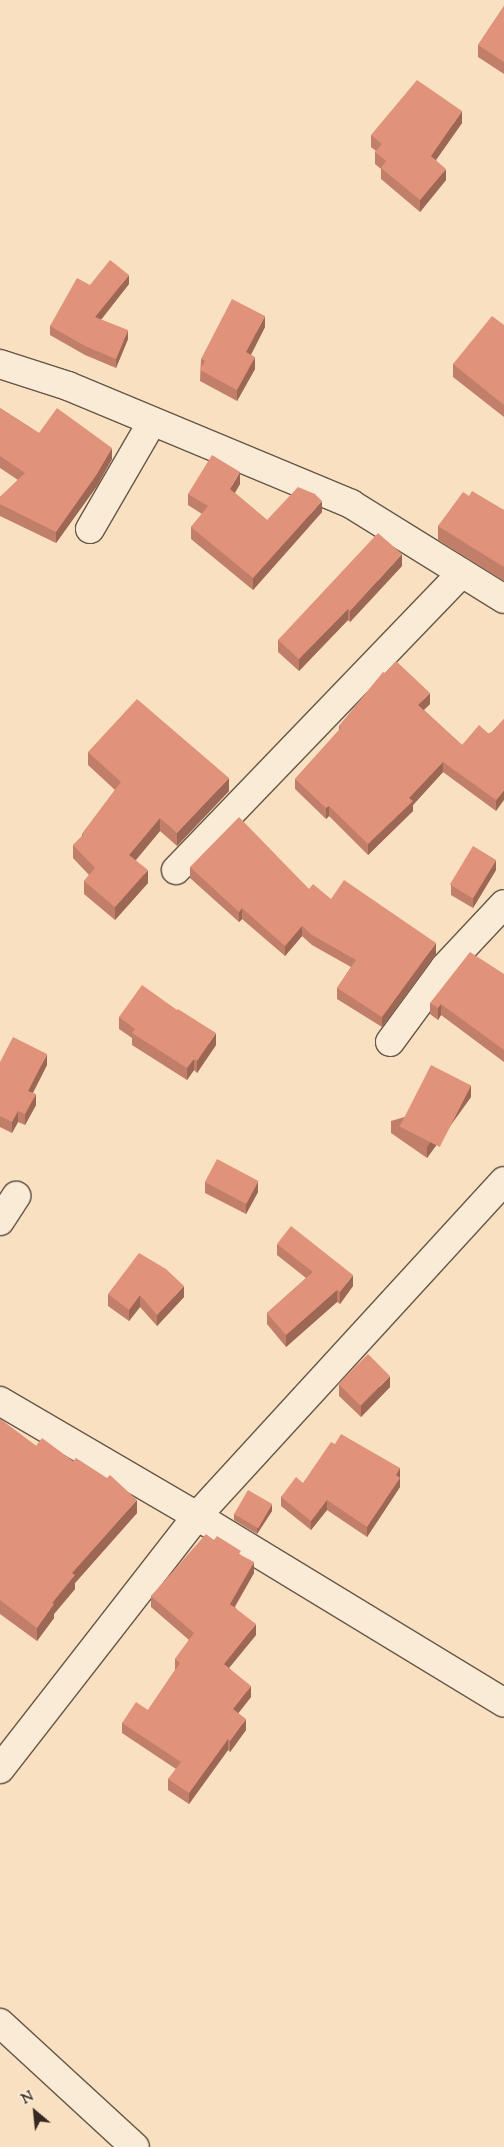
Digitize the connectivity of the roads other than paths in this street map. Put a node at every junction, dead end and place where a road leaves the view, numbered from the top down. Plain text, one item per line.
1 (0, 364) edge
2 (152, 422) junction
3 (90, 529) dead end
4 (462, 572) junction
5 (504, 599) edge
6 (176, 870) dead end
7 (504, 904) edge
8 (390, 1042) dead end
9 (504, 1181) edge
10 (16, 1196) dead end
11 (0, 1221) edge
12 (0, 1401) edge
13 (197, 1516) junction
14 (504, 1703) edge
15 (0, 1769) edge
16 (0, 2023) edge
17 (134, 2147) edge

1 - 2 street
2 - 3 street
2 - 4 street
4 - 5 street
4 - 6 street
7 - 8 street
9 - 13 street
10 - 11 street
12 - 13 street
13 - 14 street
13 - 15 street
16 - 17 street

